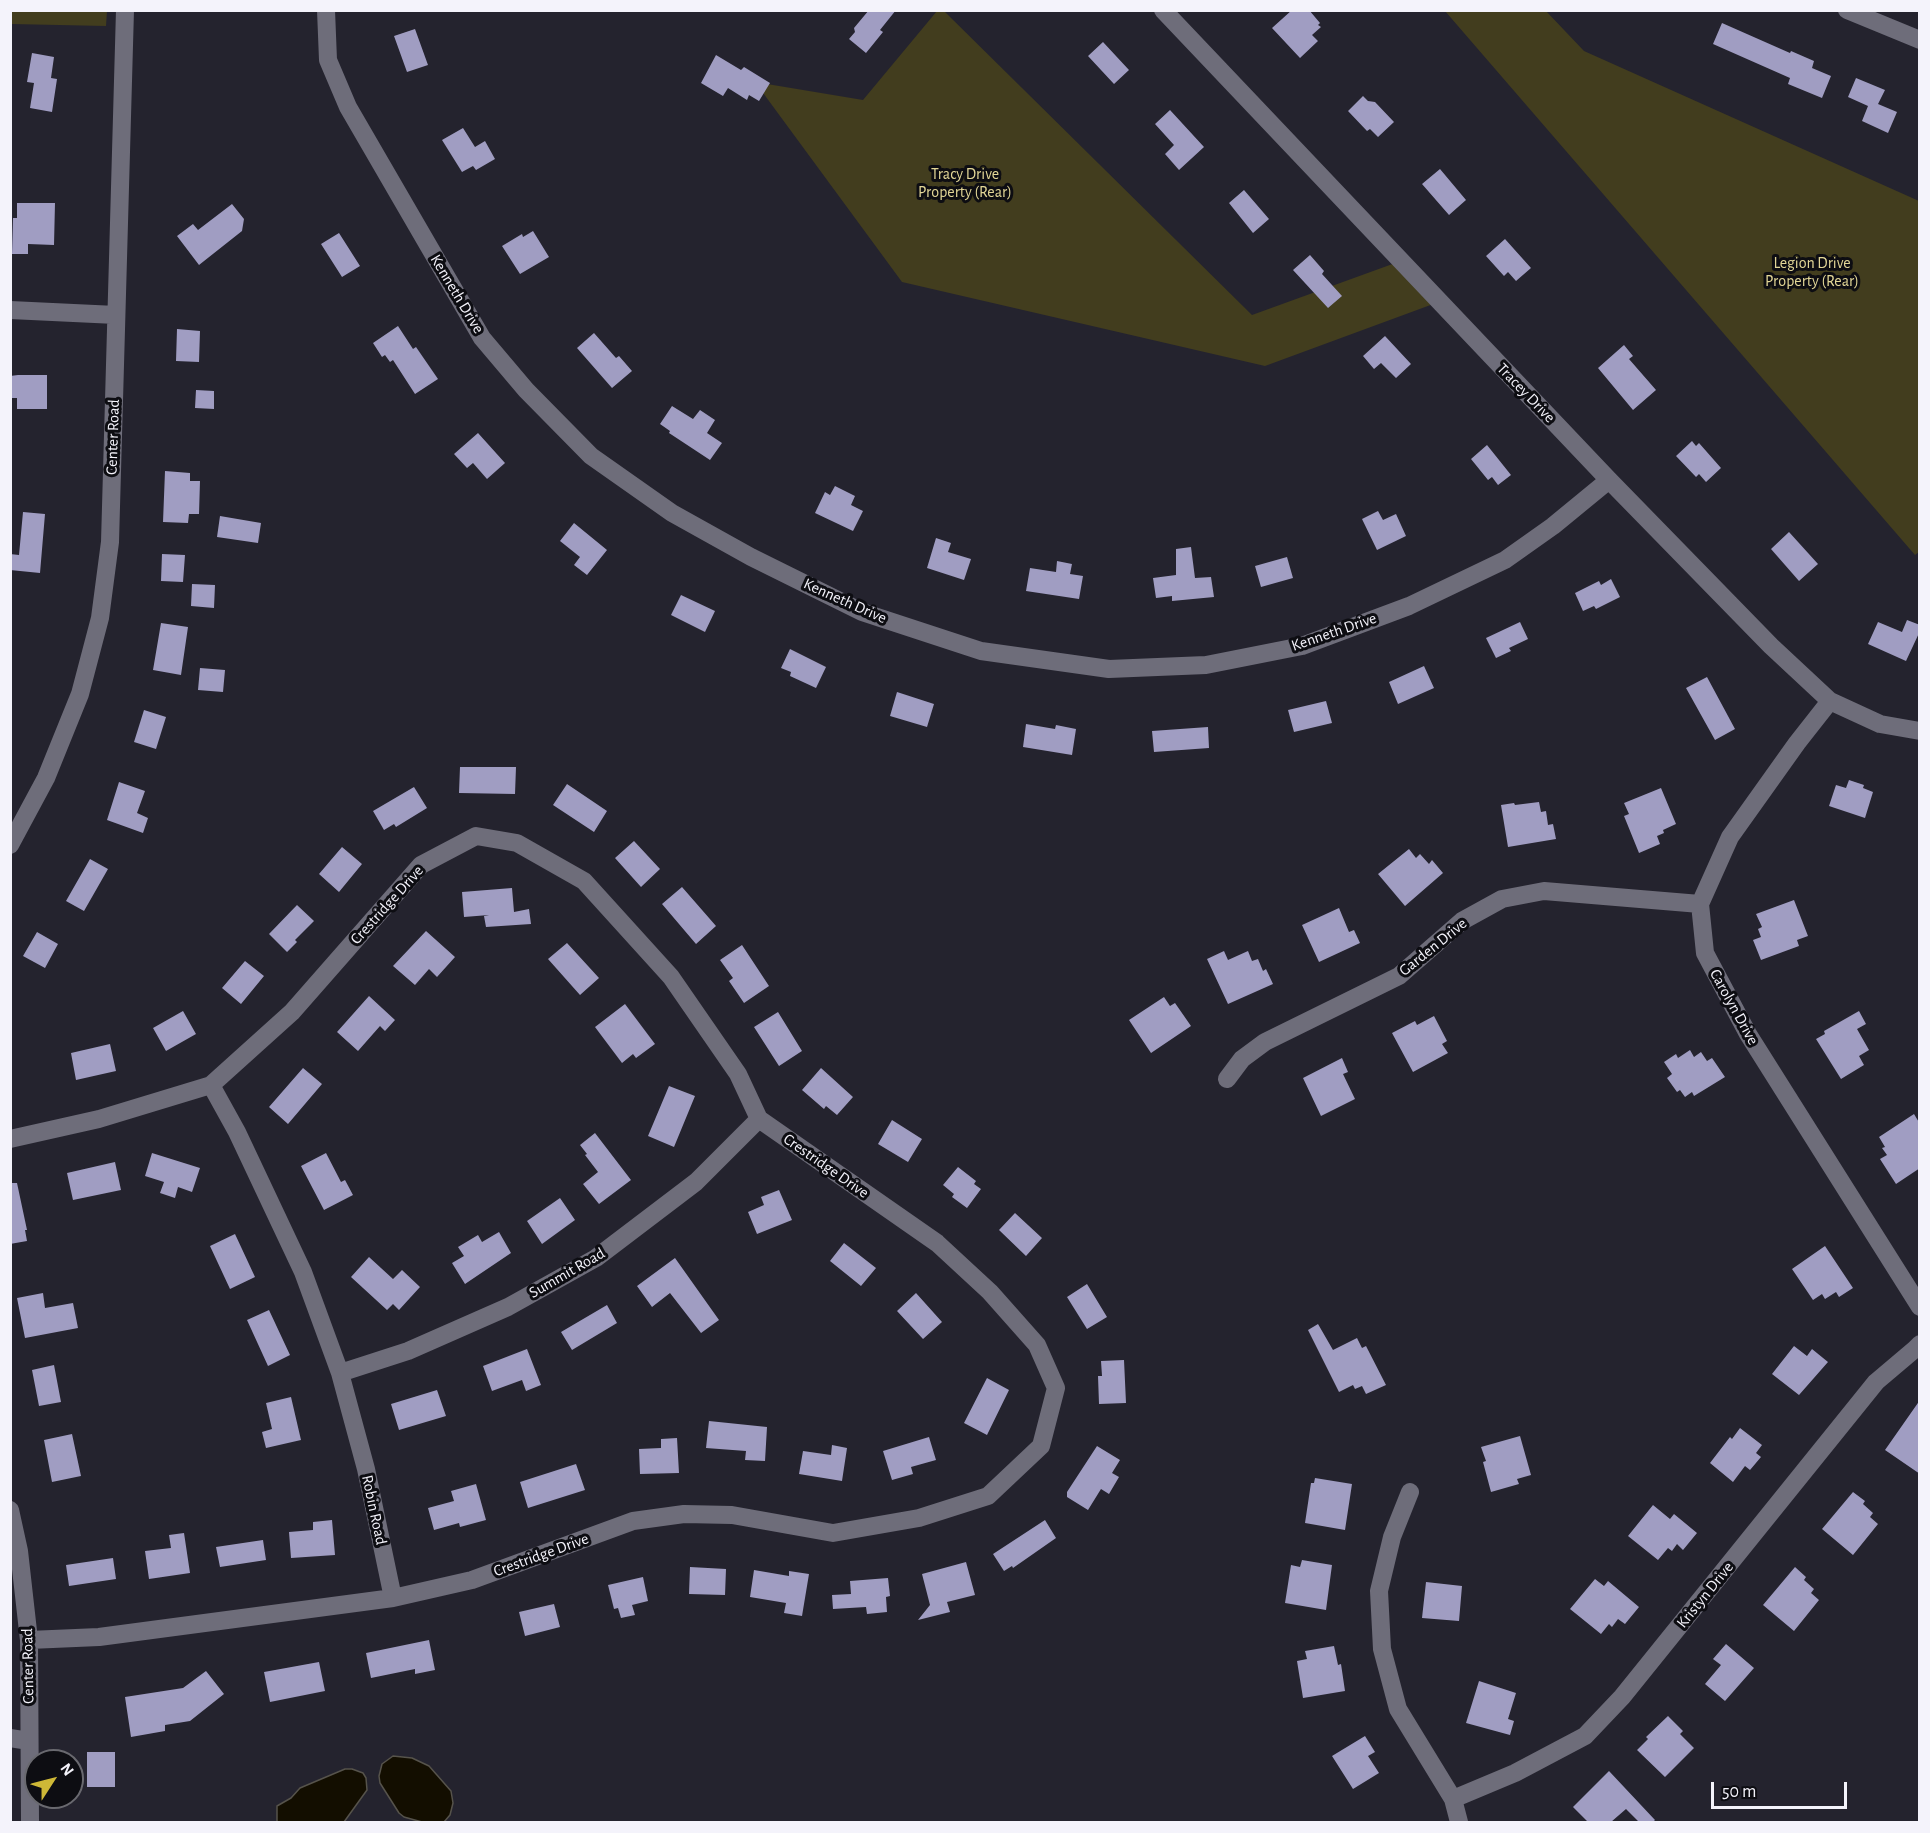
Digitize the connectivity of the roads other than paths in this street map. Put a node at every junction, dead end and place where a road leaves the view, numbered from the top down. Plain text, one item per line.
1 (125, 10) edge
2 (326, 10) edge
3 (1163, 10) edge
4 (1846, 10) edge
5 (1920, 40) edge
6 (10, 310) edge
7 (116, 315) junction
8 (1609, 480) junction
9 (1830, 701) junction
10 (1920, 731) edge
11 (10, 846) edge
12 (1700, 903) junction
13 (1227, 1079) dead end
14 (211, 1085) junction
15 (759, 1119) junction
16 (10, 1139) edge
17 (1920, 1307) edge
18 (1920, 1344) edge
19 (340, 1373) junction
20 (1410, 1492) dead end
21 (10, 1510) edge
22 (393, 1598) junction
23 (29, 1640) junction
24 (10, 1738) edge
25 (29, 1741) junction
26 (1453, 1799) junction
27 (30, 1822) edge
28 (1459, 1822) edge

1 - 7 street, Center Road
2 - 8 street, Kenneth Drive
3 - 8 street, Tracey Drive
4 - 5 street
6 - 7 street
7 - 11 street, Center Road
8 - 9 street, Tracey Drive
9 - 10 street, Tracey Drive
9 - 12 street
12 - 13 street, Garden Drive
12 - 17 street, Carolyn Drive
14 - 15 street, Crestridge Drive
14 - 16 street, Crestridge Drive
14 - 19 street, Robin Road
15 - 19 street, Summit Road
15 - 22 street, Crestridge Drive
18 - 26 street, Kristyn Drive
19 - 22 street, Robin Road
20 - 26 street
21 - 23 street, Center Road
22 - 23 street
23 - 25 street, Center Road
24 - 25 street
25 - 27 street, Center Road
26 - 28 street

